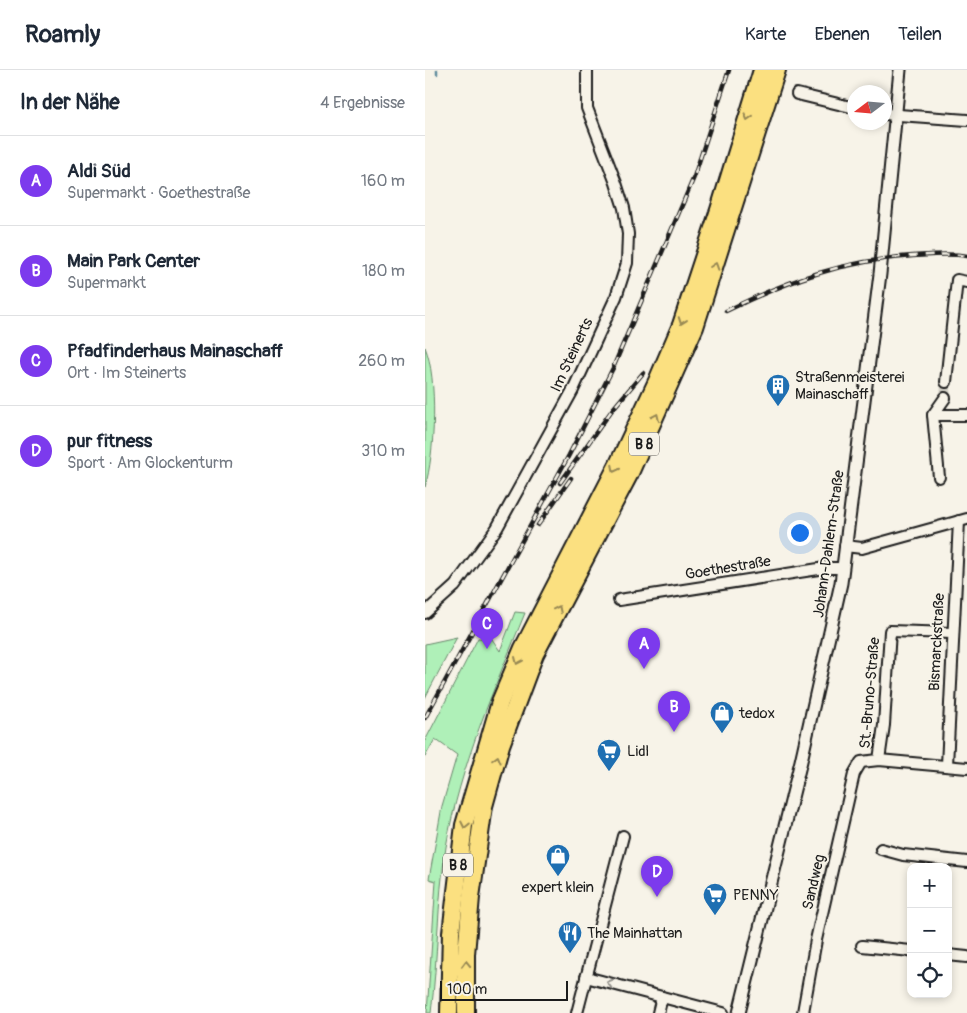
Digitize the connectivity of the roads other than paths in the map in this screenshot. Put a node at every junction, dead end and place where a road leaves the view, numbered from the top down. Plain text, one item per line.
1 (762, 70) edge
2 (777, 70) edge
3 (900, 70) edge
4 (587, 73) edge
5 (797, 94) dead end
6 (892, 105) edge
7 (847, 106) edge
8 (892, 114) edge
9 (967, 120) edge
10 (889, 130) edge
11 (962, 281) edge
12 (946, 382) tunnel mouth
13 (945, 398) tunnel mouth
14 (933, 415) junction
15 (967, 415) edge
16 (939, 477) dead end
17 (963, 520) edge
18 (845, 546) junction
19 (843, 568) junction
20 (619, 600) dead end
21 (425, 613) edge
22 (952, 633) junction
23 (879, 760) junction
24 (947, 765) junction
25 (967, 768) edge
26 (623, 836) dead end
27 (881, 849) dead end
28 (967, 862) edge
29 (862, 946) dead end
30 (907, 951) edge
31 (952, 955) edge
32 (967, 957) edge
33 (448, 972) junction
34 (586, 977) junction
35 (662, 997) junction
36 (803, 1012) edge
37 (441, 1013) edge
38 (449, 1013) edge
39 (466, 1013) edge
40 (577, 1013) edge
41 (658, 1013) edge
42 (723, 1013) edge
43 (739, 1013) edge

1 -> 33 highway, B 8
39 -> 2 highway, B 8
3 - 6 street, Johann-Dahlem-Straße
4 - 21 street, Im Steinerts
5 - 7 street
8 - 9 street
10 - 18 street, Johann-Dahlem-Straße
11 - 12 street
13 - 14 street
14 - 15 street
14 - 16 street
17 - 18 street
17 - 22 street, Bismarckstraße
18 - 19 street, Johann-Dahlem-Straße
19 - 20 street, Goethestraße
19 - 43 street, Johann-Dahlem-Straße
22 - 23 street, St.-Bruno-Straße
22 - 24 street, Bismarckstraße
23 - 24 street
23 - 36 street, Sandweg
24 - 25 street
26 - 34 street
27 - 28 street
29 - 30 street
31 - 32 street
33 - 37 highway
33 - 38 highway, B 8
35 -> 34 street
34 - 40 street
35 - 41 street
35 - 42 street

